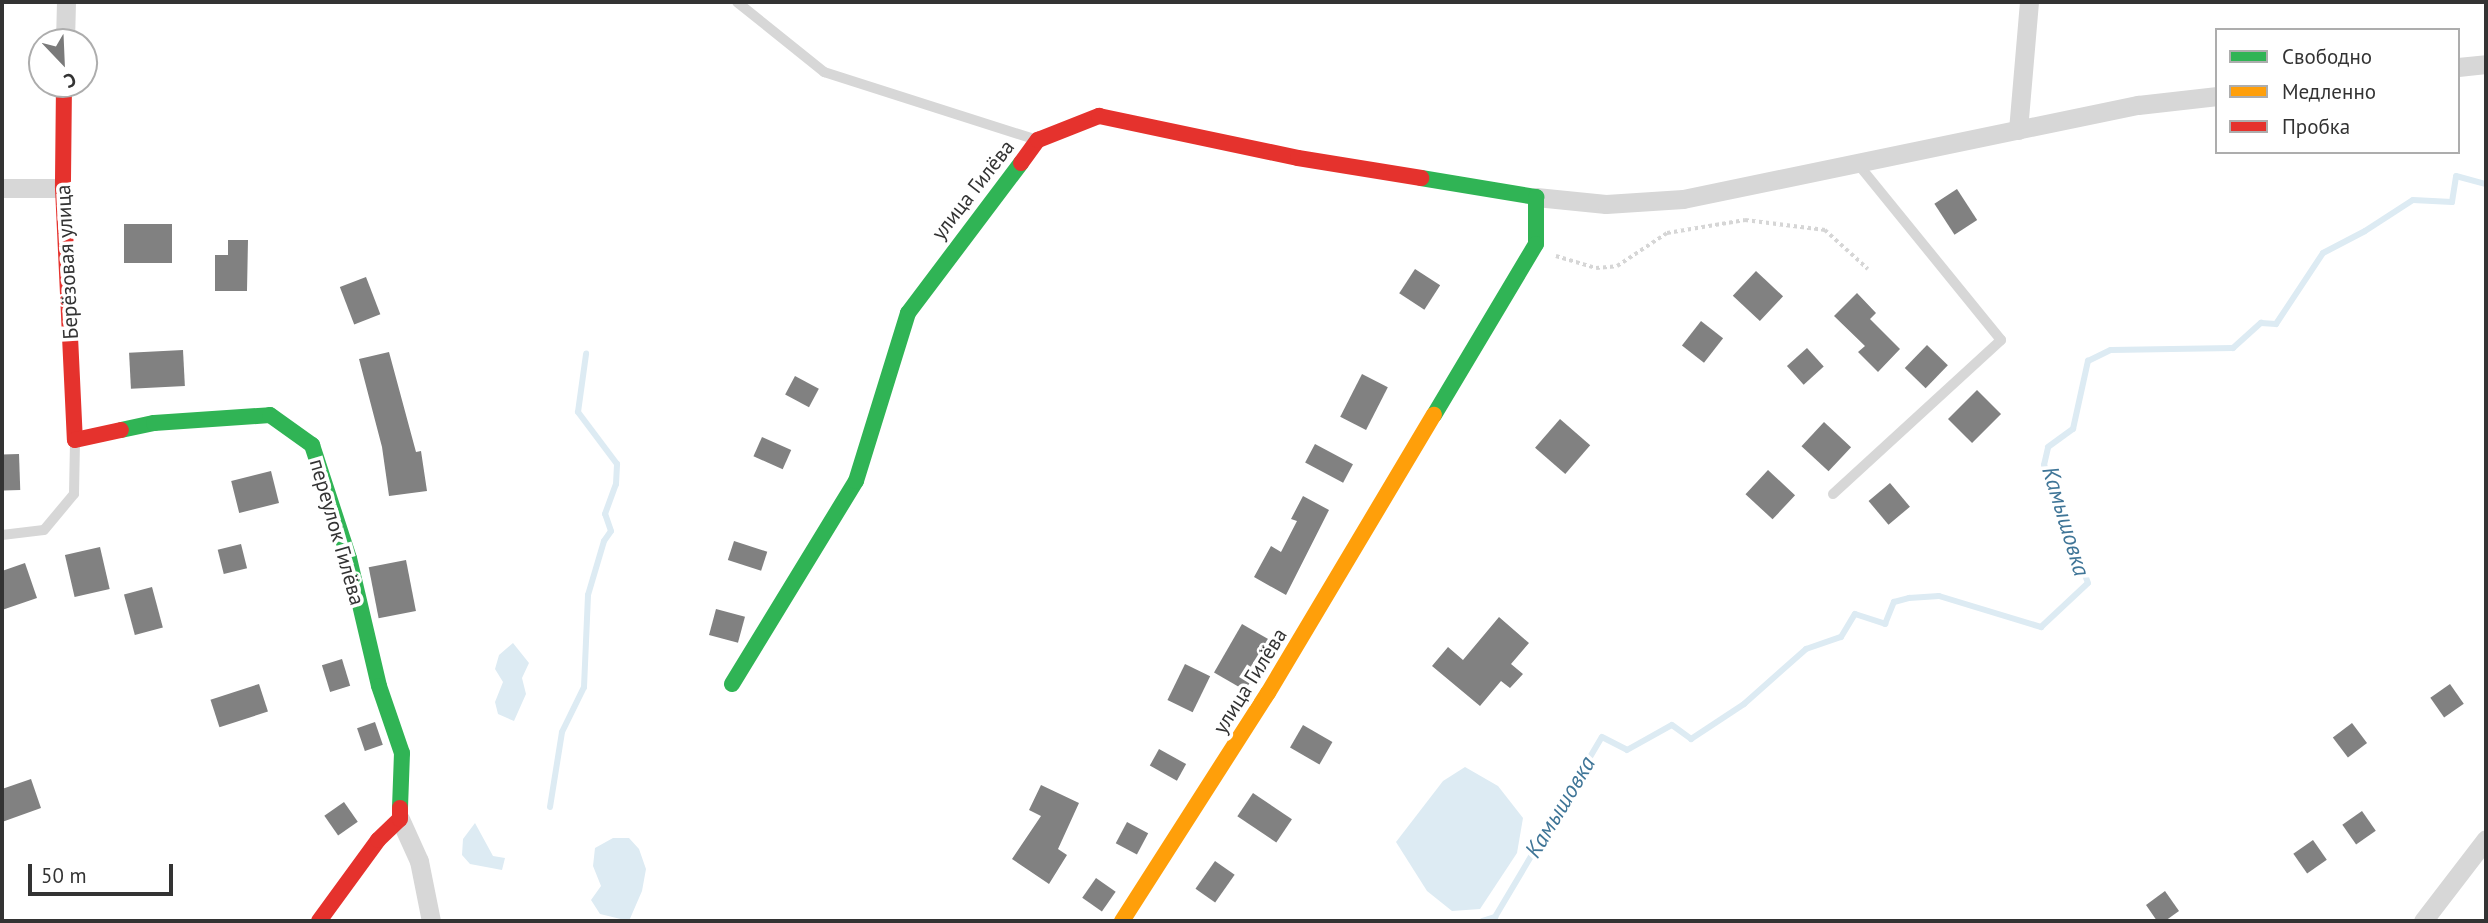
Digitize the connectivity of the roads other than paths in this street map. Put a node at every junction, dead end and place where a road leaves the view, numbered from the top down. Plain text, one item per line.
1 (66, 2) edge
2 (737, 2) edge
3 (2029, 2) edge
4 (65, 28) edge
5 (2486, 64) edge
6 (2460, 67) edge
7 (2215, 96) edge
8 (64, 98) edge
9 (2018, 130) junction
10 (1038, 141) junction
11 (1857, 163) junction
12 (2, 188) edge
13 (63, 188) junction
14 (1536, 197) junction
15 (75, 440) junction
16 (1833, 494) dead end
17 (2, 535) edge
18 (732, 684) dead end
19 (400, 819) junction
20 (2486, 839) edge
21 (319, 921) edge
22 (431, 921) edge
23 (1122, 921) edge
24 (2423, 921) edge

1 - 4 street
2 - 10 lane
3 - 9 street
5 - 6 street
7 - 9 street
8 - 13 street, Берёзовая улица
9 - 11 street
10 - 14 street, улица Гилёва
10 - 18 street, улица Гилёва
11 - 14 street
11 - 16 lane
12 - 13 street
13 - 15 street, Берёзовая улица
14 - 23 street, улица Гилёва
15 - 17 lane
15 - 19 street, переулок Гилёва
19 - 21 street
19 - 22 street, переулок Гилёва
20 - 24 street

